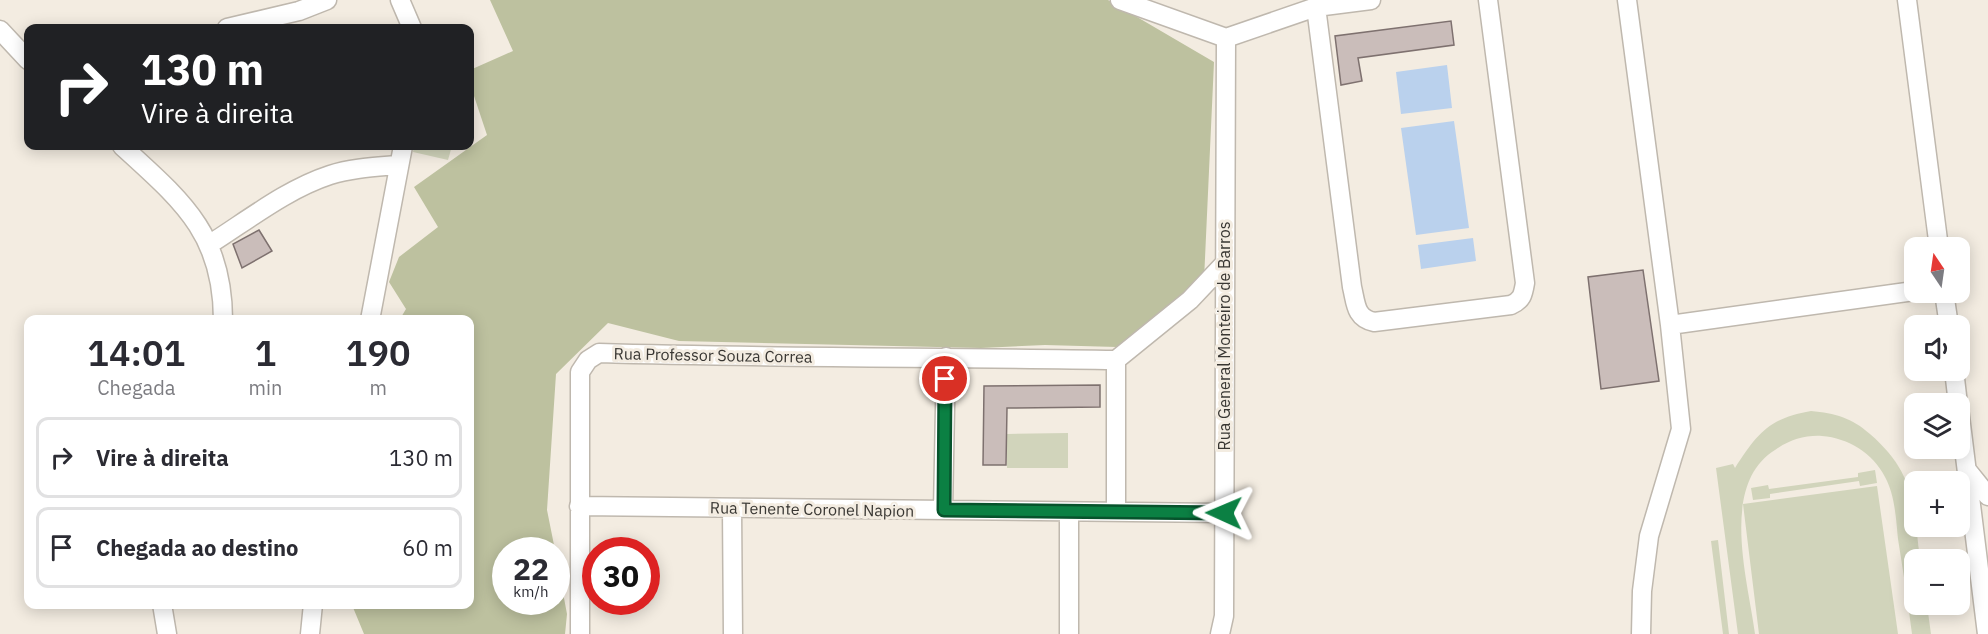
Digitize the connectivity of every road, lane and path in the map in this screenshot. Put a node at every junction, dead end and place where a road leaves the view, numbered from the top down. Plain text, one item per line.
1 (327, 0) edge
2 (400, 0) edge
3 (1120, 0) edge
4 (1371, 0) edge
5 (1488, 0) edge
6 (1627, 0) edge
7 (1907, 0) edge
8 (1316, 7) junction
9 (244, 24) edge
10 (410, 24) edge
11 (0, 30) edge
12 (1226, 38) junction
13 (24, 56) edge
14 (126, 150) edge
15 (402, 150) edge
16 (398, 165) junction
17 (1938, 237) edge
18 (210, 244) junction
19 (1224, 264) junction
20 (1904, 292) edge
21 (223, 315) edge
22 (371, 315) edge
23 (1671, 324) junction
24 (946, 357) junction
25 (1116, 360) junction
26 (1966, 459) edge
27 (1967, 470) junction
28 (1988, 496) edge
29 (579, 506) junction
30 (732, 508) junction
31 (944, 510) junction
32 (1116, 512) junction
33 (1070, 513) junction
34 (1224, 513) junction
35 (163, 609) edge
36 (313, 609) edge
37 (167, 634) edge
38 (310, 634) edge
39 (579, 634) edge
40 (733, 634) edge
41 (1069, 634) edge
42 (1220, 634) edge
43 (1641, 634) edge
44 (1987, 634) edge

1 - 9 street
2 - 10 street
3 - 12 street
4 - 8 street
5 - 8 street
6 - 23 street
7 - 17 street
8 - 12 street
11 - 13 street
12 - 19 street, Rua General Monteiro de Barros
14 - 18 street
15 - 16 street
16 - 18 street
16 - 22 street
18 - 21 street
19 - 25 street
19 - 34 street, Rua General Monteiro de Barros
20 - 23 street
23 - 43 street
24 - 25 street, Rua Professor Souza Correa
24 - 29 street, Rua Professor Souza Correa
24 - 31 street
25 - 32 street
26 - 27 street
27 - 28 street
27 - 44 street
29 - 30 street, Rua Tenente Coronel Napion
29 - 39 street, Rua Professor Souza Correa
30 - 31 street, Rua Tenente Coronel Napion
30 - 40 street
31 - 33 street, Rua Tenente Coronel Napion
32 - 33 street, Rua Tenente Coronel Napion
32 - 34 street, Rua Tenente Coronel Napion
33 - 41 street
34 - 42 street, Rua General Monteiro de Barros
35 - 37 street
36 - 38 street

